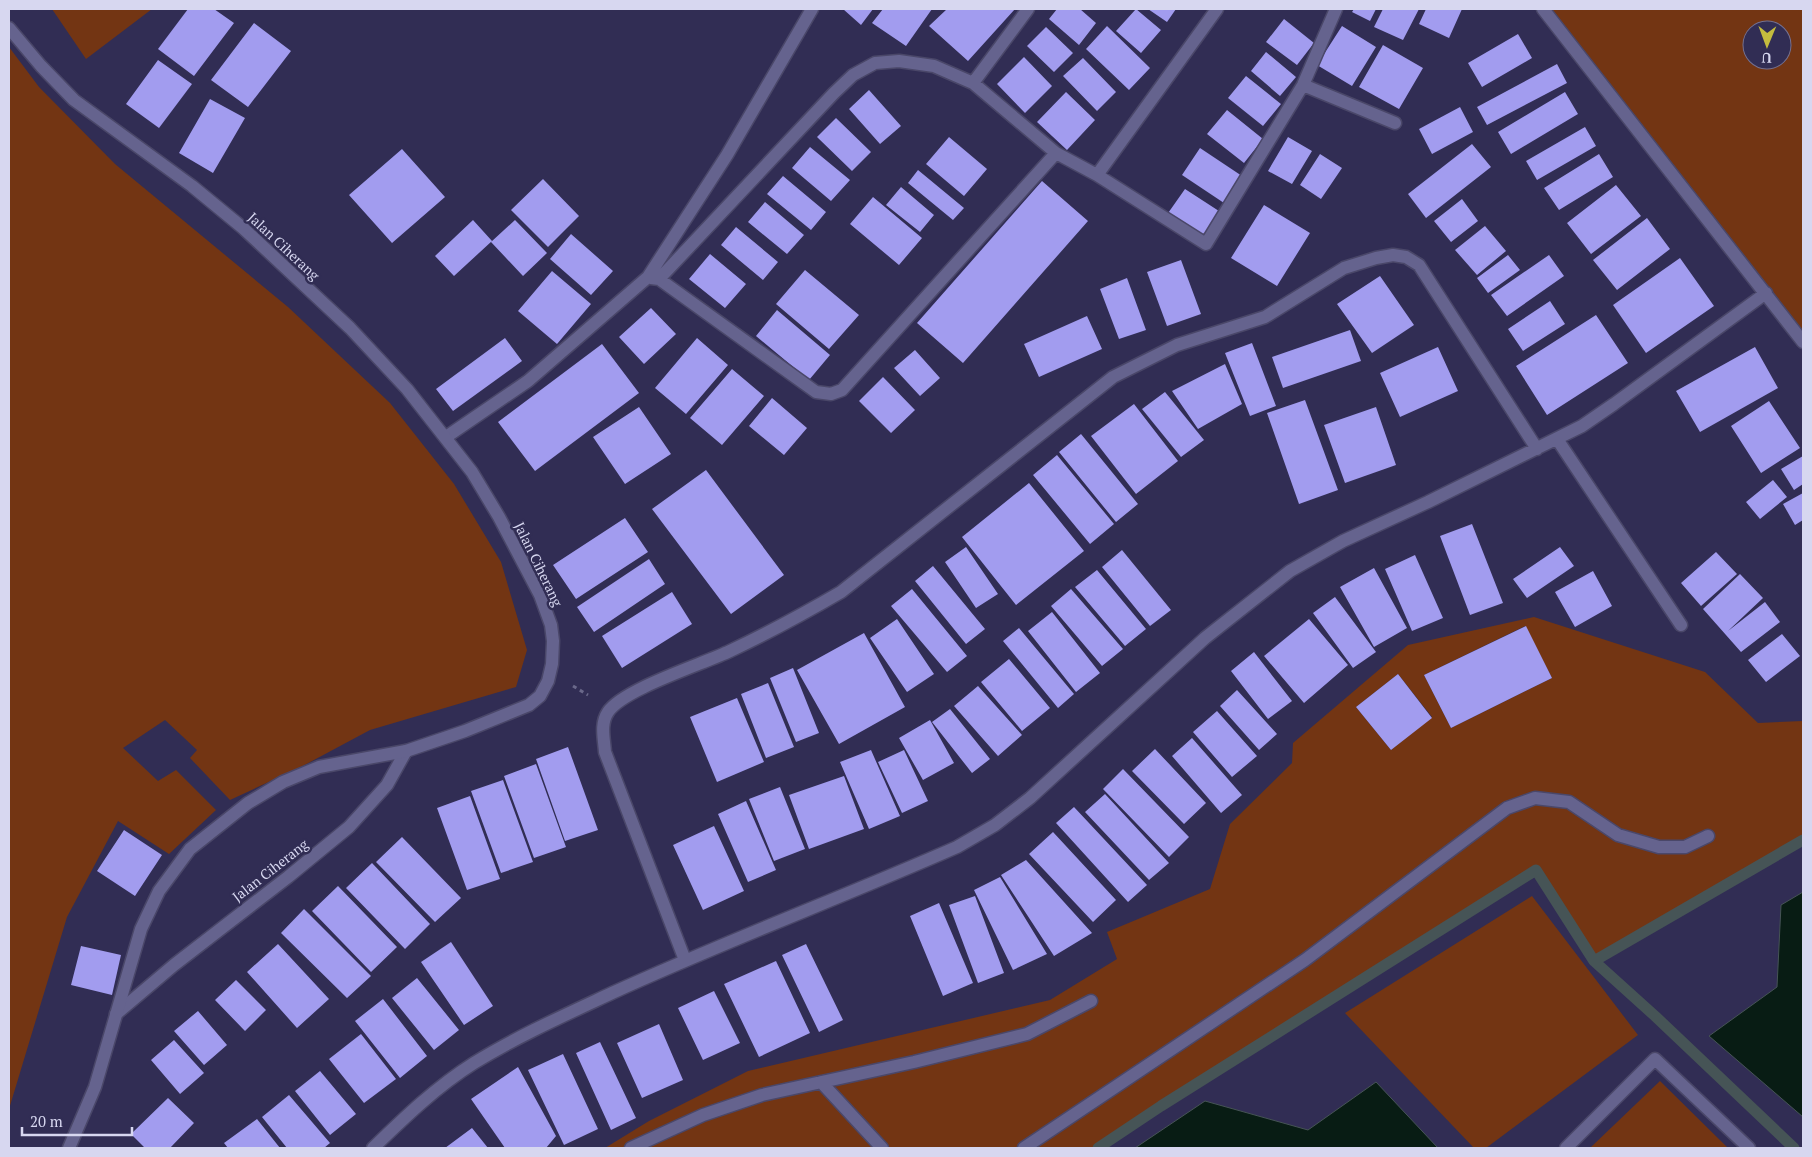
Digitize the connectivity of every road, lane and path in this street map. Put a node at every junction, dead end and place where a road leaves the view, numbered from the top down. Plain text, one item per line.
1 (812, 9) edge
2 (1028, 9) edge
3 (1217, 9) edge
4 (1336, 9) edge
5 (1543, 9) edge
6 (9, 28) edge
7 (973, 83) junction
8 (1302, 85) junction
9 (1394, 123) dead end
10 (1056, 153) junction
11 (1097, 175) junction
12 (654, 278) junction
13 (1766, 293) junction
14 (1803, 342) edge
15 (446, 437) junction
16 (1557, 439) junction
17 (1537, 449) junction
18 (1681, 625) dead end
19 (548, 681) junction
20 (608, 711) junction
21 (406, 751) junction
22 (1708, 836) dead end
23 (685, 960) junction
24 (1091, 1001) dead end
25 (116, 1014) junction
26 (821, 1082) junction
27 (69, 1148) edge
28 (372, 1148) edge
29 (631, 1148) edge
30 (882, 1148) edge
31 (1024, 1148) edge
32 (1566, 1148) edge
33 (1748, 1148) edge

1 - 12 street
2 - 7 street
3 - 11 street
4 - 8 street
5 - 13 street
6 - 15 street, Jalan Ciherang
7 - 10 street
7 - 12 street
8 - 9 street
8 - 11 street
10 - 11 street
10 - 12 street
12 - 15 street
13 - 14 street
13 - 16 street
15 - 19 street, Jalan Ciherang
16 - 17 street
16 - 18 street
17 - 20 street
17 - 23 street
19 - 20 path
19 - 21 street, Jalan Ciherang
20 - 23 street
21 - 25 street, Jalan Ciherang
21 - 25 street
22 - 31 street
23 - 28 street
24 - 26 street
25 - 27 street
26 - 29 street
26 - 30 street
32 - 33 street

